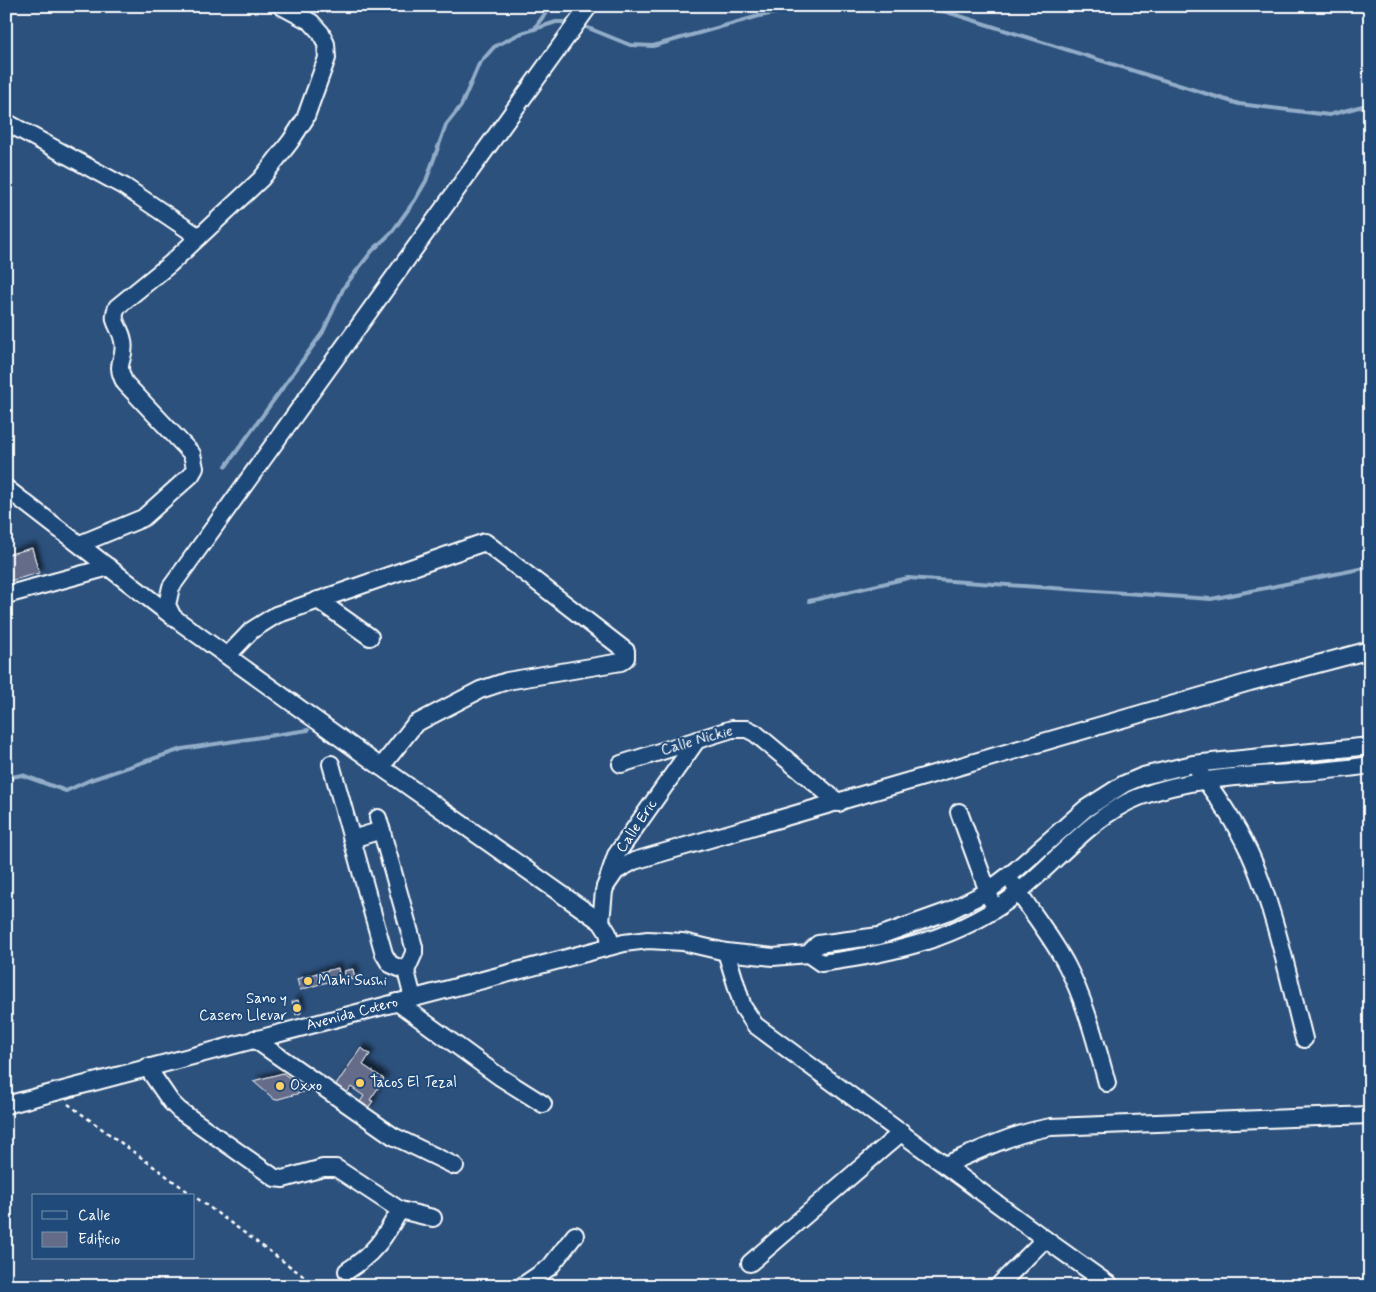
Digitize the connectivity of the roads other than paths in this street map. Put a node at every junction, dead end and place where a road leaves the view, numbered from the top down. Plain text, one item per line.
1 (281, 6) edge
2 (589, 6) edge
3 (6, 122) edge
4 (199, 237) junction
5 (6, 488) edge
6 (80, 544) junction
7 (109, 567) junction
8 (6, 595) edge
9 (318, 600) junction
10 (174, 617) junction
11 (370, 637) dead end
12 (1370, 650) edge
13 (228, 656) junction
14 (697, 740) junction
15 (1370, 746) edge
16 (331, 764) dead end
17 (621, 764) dead end
18 (1193, 764) junction
19 (1370, 765) edge
20 (380, 767) junction
21 (1205, 780) junction
22 (839, 803) junction
23 (959, 812) dead end
24 (352, 839) junction
25 (1008, 877) junction
26 (605, 887) junction
27 (988, 892) junction
28 (1018, 893) junction
29 (995, 909) junction
30 (601, 922) junction
31 (611, 946) junction
32 (726, 952) junction
33 (808, 954) junction
34 (406, 970) junction
35 (405, 1000) junction
36 (254, 1039) junction
37 (1304, 1039) dead end
38 (147, 1067) junction
39 (1107, 1083) dead end
40 (543, 1104) dead end
41 (6, 1105) edge
42 (1370, 1115) edge
43 (902, 1132) junction
44 (945, 1165) junction
45 (455, 1166) dead end
46 (400, 1210) junction
47 (433, 1218) dead end
48 (575, 1235) dead end
49 (1045, 1240) junction
50 (750, 1264) dead end
51 (347, 1271) dead end
52 (522, 1286) edge
53 (998, 1286) edge
54 (1111, 1286) edge

1 - 4 street
2 - 10 street
3 - 4 street
4 - 6 street
5 - 6 street
6 - 7 street
7 - 8 street
7 - 10 street
9 - 11 street
9 - 13 street
9 - 20 street
10 - 13 street
12 - 22 street
13 - 20 street
14 - 17 street, Calle Nickie
14 - 22 street, Calle Nickie
14 - 26 street, Calle Eric
15 - 18 street
16 - 24 street
18 - 21 street
18 - 25 street
19 - 21 street
20 - 30 street
21 - 28 street
21 - 37 street
22 - 26 street
23 - 27 street
24 - 34 street
24 - 34 street
25 - 27 street
25 - 28 street
26 - 30 street, Calle Eric
27 - 29 street
27 - 33 street
28 - 29 street
28 - 39 street
29 - 33 street
30 - 31 street
31 - 32 street, Avenida Cotero
31 - 35 street, Avenida Cotero
32 - 33 street, Avenida Cotero
32 - 43 street
34 - 35 street
35 - 36 street, Avenida Cotero
35 - 40 street
36 - 38 street, Avenida Cotero
36 - 45 street
38 - 41 street, Avenida Cotero
38 - 46 street
42 - 44 street
43 - 44 street
43 - 50 street
44 - 49 street
46 - 47 street
46 - 51 street
48 - 52 street
49 - 53 street
49 - 54 street

